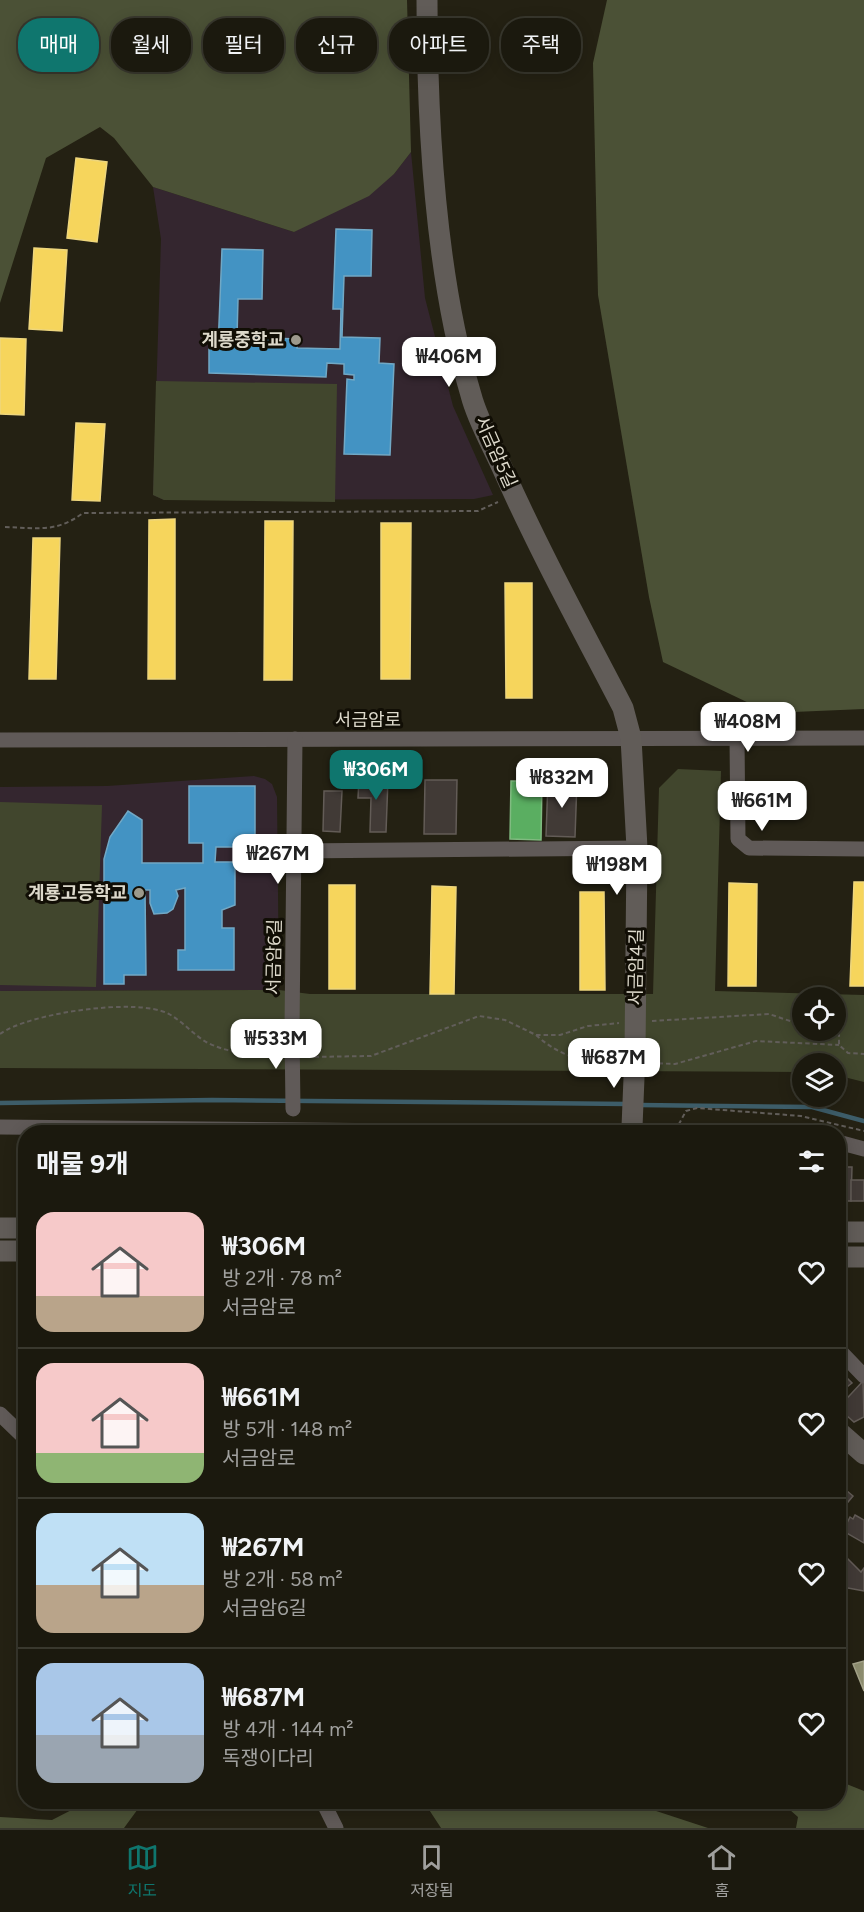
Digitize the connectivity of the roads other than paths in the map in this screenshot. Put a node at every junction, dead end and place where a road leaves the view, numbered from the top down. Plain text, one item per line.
1 (427, 0) edge
2 (737, 737) junction
3 (631, 738) junction
4 (864, 738) edge
5 (295, 739) junction
6 (0, 740) edge
7 (637, 848) junction
8 (864, 849) edge
9 (295, 850) junction
10 (293, 1125) edge
11 (632, 1125) edge
12 (0, 1127) edge
13 (18, 1127) edge
14 (846, 1144) edge
15 (864, 1149) edge
16 (0, 1228) edge
17 (18, 1228) edge
18 (846, 1232) edge
19 (864, 1232) edge
20 (0, 1251) edge
21 (18, 1251) edge
22 (846, 1257) edge
23 (864, 1257) edge
24 (846, 1357) edge
25 (864, 1376) edge
26 (0, 1414) edge
27 (18, 1431) edge
28 (846, 1438) edge
29 (864, 1454) edge
30 (326, 1809) edge
31 (336, 1828) edge

1 - 3 street, 서금암5길
2 - 3 street, 서금암로
2 - 4 street, 서금암로
2 - 8 street
3 - 5 street, 서금암로
3 - 7 street, 서금암4길
5 - 6 street, 서금암로
5 - 9 street, 서금암6길
7 - 9 street
7 - 11 street, 서금암4길, bridge
9 - 10 street, 서금암6길, bridge
12 - 13 street
14 - 15 street
16 - 17 street
18 - 19 street
20 - 21 street
22 - 23 street
24 - 25 street
26 - 27 street
28 - 29 street
30 - 31 street

